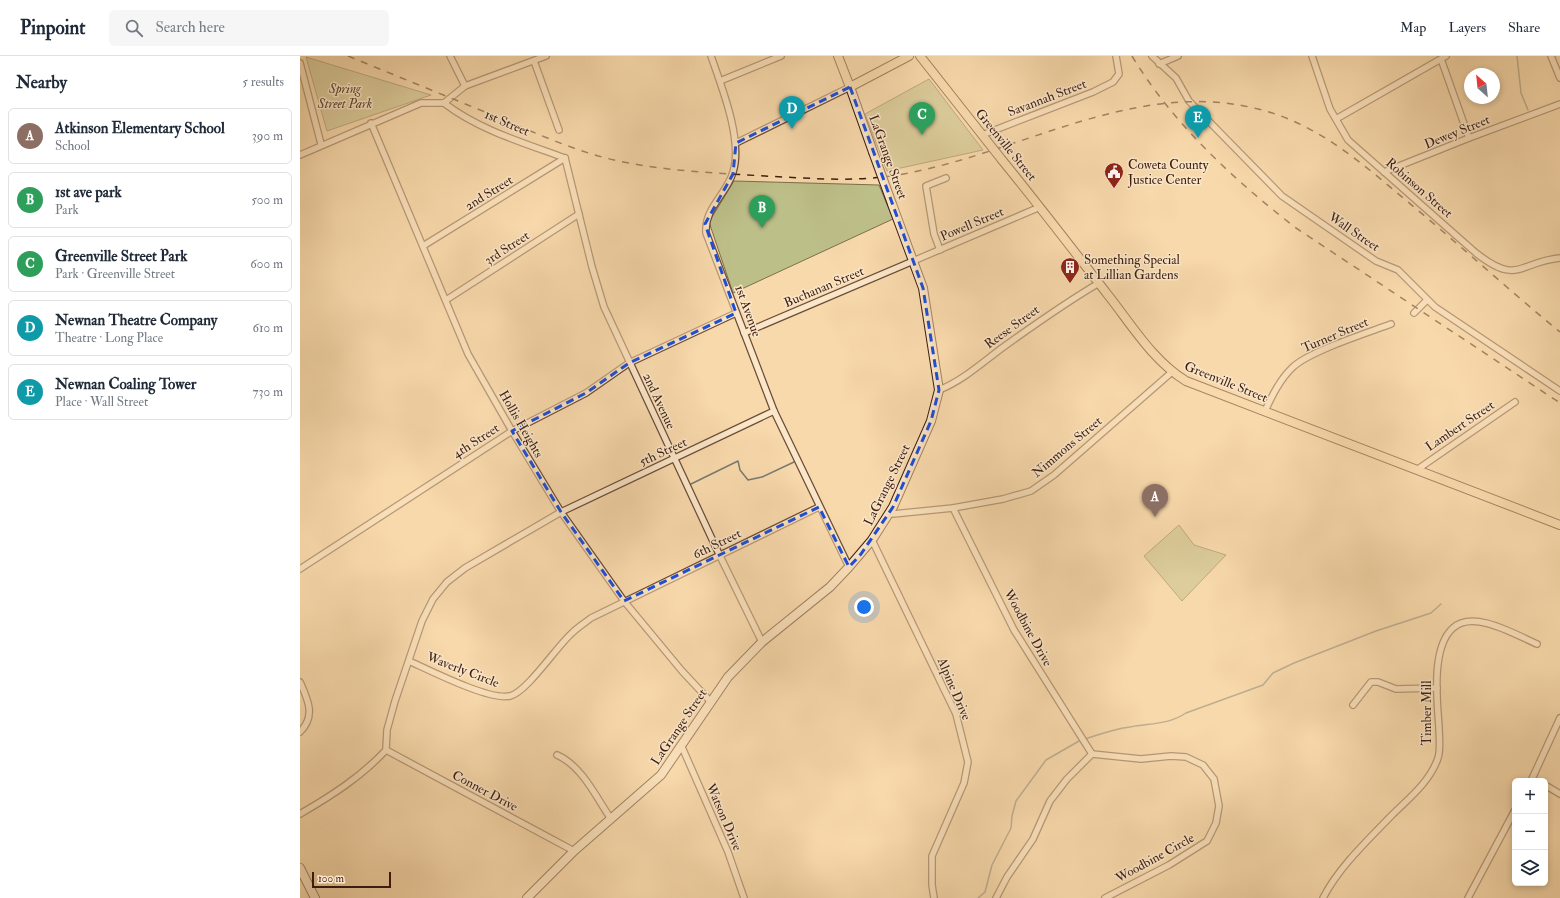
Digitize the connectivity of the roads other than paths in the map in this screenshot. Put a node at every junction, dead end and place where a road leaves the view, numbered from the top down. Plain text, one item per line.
1 (450, 56) edge
2 (546, 56) edge
3 (712, 56) edge
4 (781, 56) edge
5 (838, 56) edge
6 (908, 56) edge
7 (920, 56) edge
8 (1116, 56) edge
9 (1152, 56) edge
10 (1178, 56) edge
11 (1312, 56) edge
12 (1551, 56) edge
13 (1444, 58) edge
14 (534, 61) junction
15 (300, 63) edge
16 (1159, 64) junction
17 (1560, 78) edge
18 (720, 81) junction
19 (465, 86) junction
20 (850, 87) junction
21 (444, 103) junction
22 (1560, 104) edge
23 (1336, 119) junction
24 (371, 123) junction
25 (559, 130) dead end
26 (985, 138) junction
27 (1469, 138) junction
28 (736, 143) junction
29 (321, 144) junction
30 (300, 154) edge
31 (565, 158) junction
32 (1384, 172) junction
33 (946, 178) dead end
34 (1040, 207) junction
35 (579, 214) junction
36 (423, 246) junction
37 (940, 250) junction
38 (1560, 258) edge
39 (914, 261) junction
40 (1099, 283) junction
41 (446, 300) junction
42 (1427, 300) junction
43 (736, 313) junction
44 (1414, 313) dead end
45 (1391, 324) dead end
46 (744, 334) junction
47 (629, 363) junction
48 (1172, 372) junction
49 (939, 390) junction
50 (1560, 391) edge
51 (1515, 402) dead end
52 (774, 411) junction
53 (1265, 411) junction
54 (512, 431) junction
55 (674, 458) junction
56 (1418, 469) junction
57 (819, 507) junction
58 (953, 508) junction
59 (561, 512) junction
60 (890, 512) junction
61 (1560, 525) edge
62 (872, 540) junction
63 (719, 554) junction
64 (849, 567) junction
65 (300, 569) edge
66 (624, 601) junction
67 (762, 642) junction
68 (1537, 644) dead end
69 (409, 661) junction
70 (300, 682) edge
71 (1437, 688) junction
72 (710, 701) junction
73 (1353, 705) dead end
74 (1560, 718) edge
75 (300, 732) edge
76 (682, 747) junction
77 (386, 750) junction
78 (1092, 754) junction
79 (557, 755) dead end
80 (1534, 778) edge
81 (1548, 787) edge
82 (1560, 794) edge
83 (300, 814) edge
84 (1513, 814) edge
85 (611, 819) junction
86 (574, 851) junction
87 (300, 868) edge
88 (536, 894) edge
89 (315, 898) edge
90 (527, 898) edge
91 (744, 898) edge
92 (934, 898) edge
93 (996, 898) edge
94 (1104, 898) edge
95 (1323, 898) edge
96 (1468, 898) edge

1 - 19 street
2 - 14 street
3 - 18 street, 1st Avenue
4 - 18 street
5 - 20 main road, LaGrange Street
6 - 20 main road
7 - 26 main road, Greenville Street
8 - 26 street, Savannah Street
9 - 16 street, Wall Street
10 - 16 street
11 - 23 street, Robinson Street
12 - 17 street
13 - 23 street
13 - 27 street
14 - 19 street
14 - 25 street
15 - 29 street
16 - 42 street, Wall Street
18 - 28 street, 1st Avenue
19 - 21 street
20 - 28 street
20 - 39 street, LaGrange Street, bridge
21 - 24 street
21 - 31 street, 1st Street
22 - 27 street, Dewey Street
23 - 32 street, Robinson Street
24 - 29 street
24 - 36 street, Hollis Heights
26 - 34 main road, Greenville Street, bridge
27 - 32 street, Dewey Street
28 - 43 street, 1st Avenue
29 - 30 street
31 - 35 street, 2nd Avenue
31 - 36 street, 2nd Street
32 - 38 street, Robinson Street
33 - 37 street
34 - 37 street, Powell Street
34 - 40 main road, Greenville Street
35 - 41 street, 3rd Street
35 - 47 street, 2nd Avenue
36 - 41 street, Hollis Heights
37 - 39 street, Powell Street
39 - 46 street, Buchanan Street
39 - 49 street, LaGrange Street
40 - 48 main road, Greenville Street
40 - 49 street, Reese Street
41 - 54 street, Hollis Heights
42 - 44 street
42 - 50 street, Wall Street
43 - 46 street, 1st Avenue
43 - 47 street, 4th Street
45 - 53 street, Turner Street
46 - 52 street, 1st Avenue
47 - 54 street, 4th Street
47 - 55 street, 2nd Avenue
48 - 53 main road, Greenville Street
48 - 58 street, Nimmons Street
49 - 60 street, LaGrange Street
51 - 56 street, Lambert Street
52 - 55 street, 5th Street
52 - 57 street, 1st Avenue
53 - 56 main road, Greenville Street
54 - 59 street, Hollis Heights
54 - 65 street, 4th Street
55 - 59 street, 5th Street
55 - 63 street, 2nd Avenue
56 - 61 main road, Greenville Street
57 - 63 street, 6th Street
57 - 64 street, 1st Avenue
58 - 60 street, Nimmons Street
58 - 78 street, Woodbine Drive
59 - 66 street, Hollis Heights
59 - 69 street, Waverly Circle
60 - 62 street, LaGrange Street
62 - 64 street, LaGrange Street
62 - 92 street, Alpine Drive
63 - 66 street, 6th Street
63 - 67 street, 2nd Avenue
64 - 67 street, LaGrange Street
66 - 69 street, Waverly Circle
66 - 72 street, Hollis Heights
67 - 72 street, LaGrange Street
68 - 71 street, Timber Mill
69 - 77 street
70 - 75 street
71 - 73 street
71 - 95 street, Timber Mill
72 - 76 street, LaGrange Street
74 - 80 street
76 - 85 street, LaGrange Street
76 - 91 street, Watson Drive
77 - 83 street
77 - 86 street, Conner Drive
78 - 93 street
78 - 94 street, Woodbine Circle
79 - 85 street
81 - 82 street
84 - 96 street
85 - 86 street, LaGrange Street
86 - 88 street, LaGrange Street
87 - 89 street
88 - 90 street, LaGrange Street

